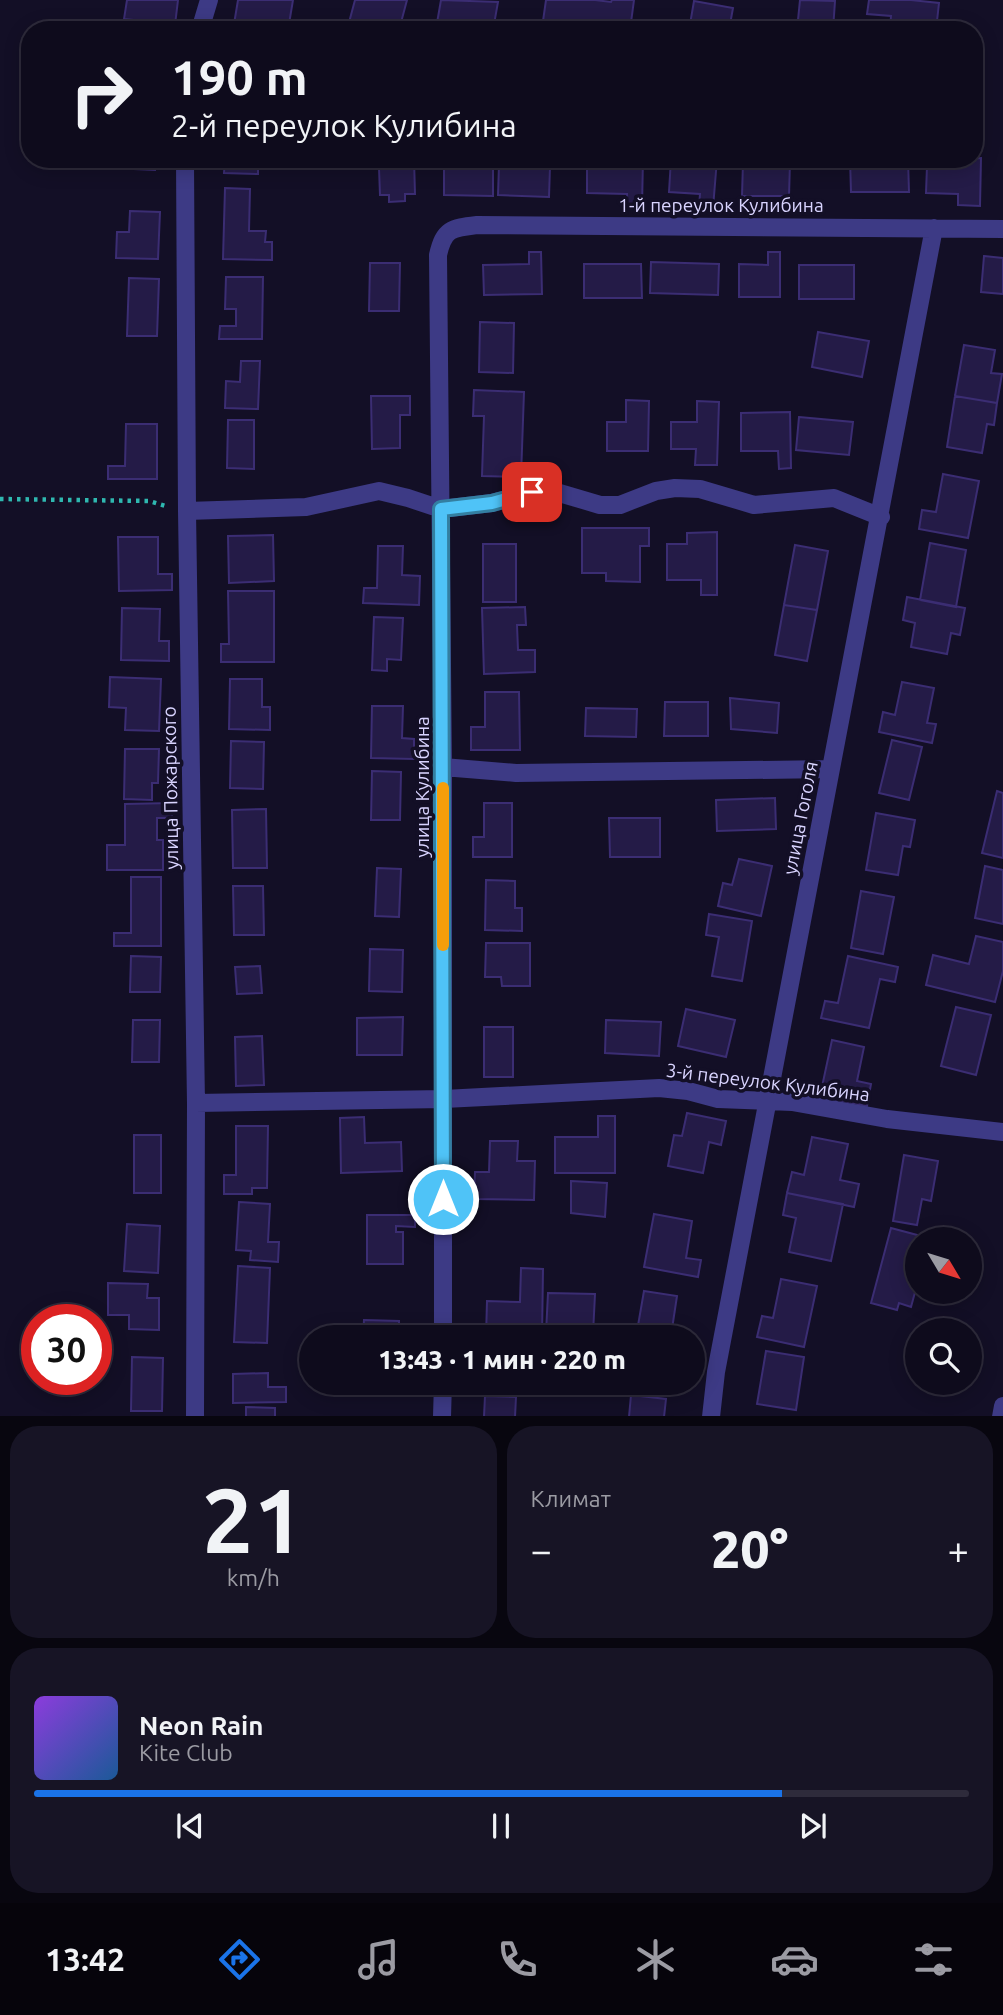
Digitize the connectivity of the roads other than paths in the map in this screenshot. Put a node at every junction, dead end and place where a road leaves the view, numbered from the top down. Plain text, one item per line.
1 (209, 0) edge
2 (203, 21) edge
3 (185, 168) edge
4 (934, 228) junction
5 (1003, 229) edge
6 (442, 238) joint
7 (441, 509) junction
8 (187, 511) junction
9 (881, 517) junction
10 (443, 767) junction
11 (831, 769) junction
12 (444, 1099) junction
13 (765, 1101) junction
14 (196, 1103) junction
15 (1003, 1132) edge
16 (443, 1325) edge
17 (443, 1395) edge
18 (1003, 1406) edge
19 (195, 1416) edge
20 (442, 1416) edge
21 (711, 1416) edge
22 (1001, 1416) edge

1 - 2 street
3 - 8 street, улица Пожарского
4 - 5 street, 1-й переулок Кулибина
4 - 6 street, 1-й переулок Кулибина
4 - 9 street, улица Гоголя
6 - 7 street, улица Кулибина
7 - 8 street
7 - 9 street
7 - 10 street, улица Кулибина
8 - 14 street, улица Пожарского
9 - 11 street, улица Гоголя
10 - 11 street
10 - 12 street, улица Кулибина
11 - 13 street, улица Гоголя
12 - 13 street, 3-й переулок Кулибина
12 - 14 street, 3-й переулок Кулибина
12 - 16 street, улица Кулибина
13 - 15 street, 3-й переулок Кулибина
13 - 21 street, улица Гоголя
14 - 19 street, улица Пожарского
17 - 20 street
18 - 22 street

